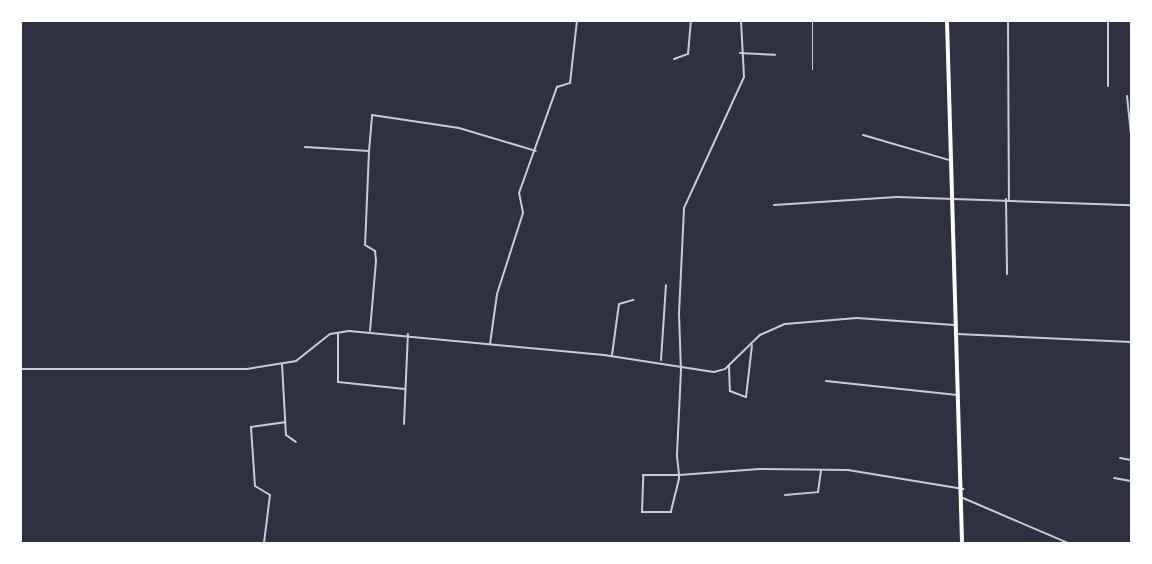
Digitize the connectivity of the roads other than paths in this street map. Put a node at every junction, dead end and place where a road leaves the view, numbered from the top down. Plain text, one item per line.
1 (577, 21) edge
2 (691, 21) edge
3 (741, 21) edge
4 (812, 21) edge
5 (948, 21) edge
6 (1008, 21) edge
7 (1108, 21) edge
8 (740, 53) junction
9 (775, 56) dead end
10 (674, 59) dead end
11 (812, 69) dead end
12 (1108, 86) dead end
13 (1127, 96) dead end
14 (1131, 132) edge
15 (863, 135) dead end
16 (305, 147) dead end
17 (369, 151) junction
18 (536, 151) junction
19 (949, 160) junction
20 (951, 199) junction
21 (1007, 199) junction
22 (774, 205) dead end
23 (1131, 205) edge
24 (1007, 274) dead end
25 (666, 285) dead end
26 (633, 300) dead end
27 (954, 325) junction
28 (370, 331) junction
29 (338, 332) junction
30 (408, 334) junction
31 (955, 334) junction
32 (1131, 342) edge
33 (490, 344) junction
34 (752, 344) junction
35 (611, 356) junction
36 (661, 361) junction
37 (282, 364) junction
38 (680, 364) junction
39 (729, 366) junction
40 (21, 369) edge
41 (826, 381) dead end
42 (405, 389) junction
43 (960, 395) junction
44 (285, 422) junction
45 (404, 424) dead end
46 (296, 442) dead end
47 (1120, 458) dead end
48 (1131, 460) edge
49 (821, 470) junction
50 (679, 476) junction
51 (1114, 478) dead end
52 (1131, 481) edge
53 (963, 489) junction
54 (785, 495) dead end
55 (963, 498) junction
56 (264, 543) edge
57 (962, 543) edge
58 (1068, 543) edge

1 - 18 street
2 - 10 street
3 - 8 street
4 - 11 lane
5 - 19 highway
6 - 21 street
7 - 12 street
8 - 9 street
8 - 38 street
13 - 14 street
15 - 19 street
16 - 17 street
17 - 18 street
17 - 28 street
18 - 33 street
19 - 20 highway
20 - 21 street
20 - 22 street
20 - 27 highway
21 - 23 street
21 - 24 street
25 - 36 street
26 - 35 street
27 - 31 highway
27 - 34 street
28 - 29 street
28 - 30 street
29 - 37 street
29 - 42 street
30 - 33 street
30 - 42 street
31 - 32 street
31 - 43 highway
33 - 35 street
34 - 39 street
34 - 39 street
35 - 36 street
36 - 38 street
37 - 40 street
37 - 44 street
38 - 39 street
38 - 50 street
41 - 43 street
42 - 45 street
43 - 53 highway
44 - 46 street
44 - 56 street
47 - 48 street
49 - 50 street
49 - 53 street
49 - 54 street
50 - 50 street
51 - 52 street
53 - 55 highway
55 - 57 highway
55 - 58 street

